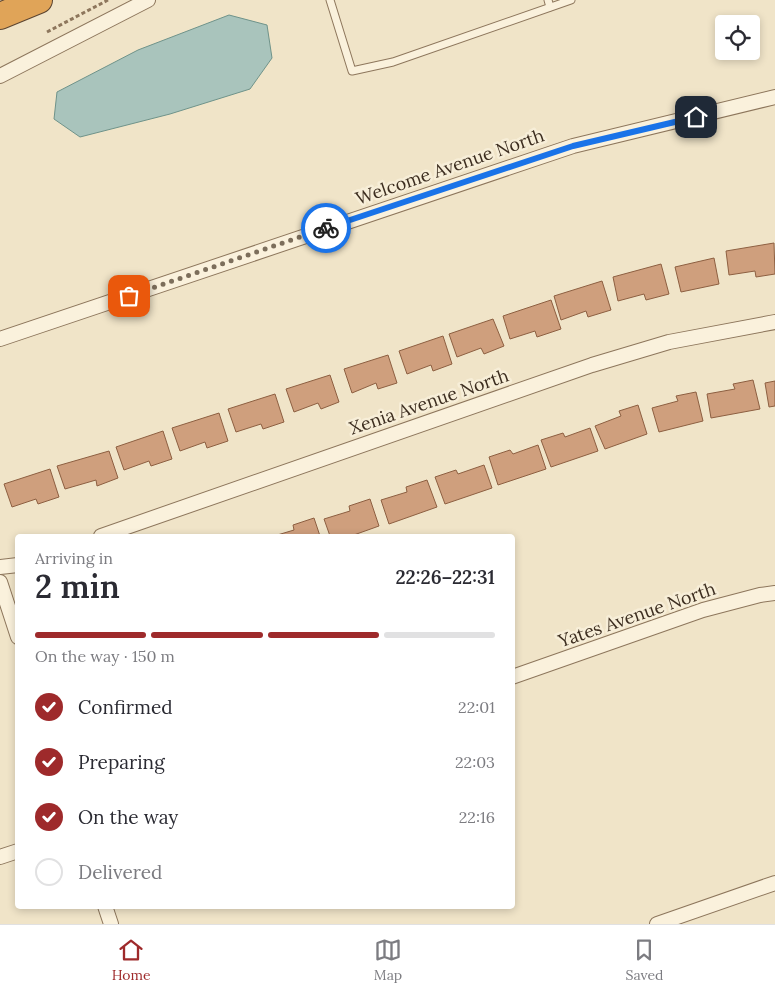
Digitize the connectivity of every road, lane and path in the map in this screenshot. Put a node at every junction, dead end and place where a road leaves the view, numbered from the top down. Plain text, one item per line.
1 (39, 0) edge
2 (108, 0) edge
3 (148, 0) edge
4 (330, 0) edge
5 (571, 0) edge
6 (549, 4) edge
7 (0, 16) edge
8 (43, 35) dead end
9 (0, 76) edge
10 (775, 97) edge
11 (775, 322) edge
12 (0, 339) edge
13 (107, 534) edge
14 (15, 565) edge
15 (0, 567) edge
16 (0, 582) edge
17 (775, 593) edge
18 (15, 628) edge
19 (515, 676) edge
20 (15, 852) edge
21 (0, 857) edge
22 (775, 883) edge
23 (106, 909) edge
24 (111, 924) edge
25 (657, 924) edge

1 - 7 highway
2 - 8 path
3 - 9 street
4 - 6 lane
5 - 6 lane
10 - 12 street, Welcome Avenue North
11 - 13 street, Xenia Avenue North
14 - 15 street
16 - 18 street
17 - 19 street, Yates Avenue North
20 - 21 street
22 - 25 street
23 - 24 street

